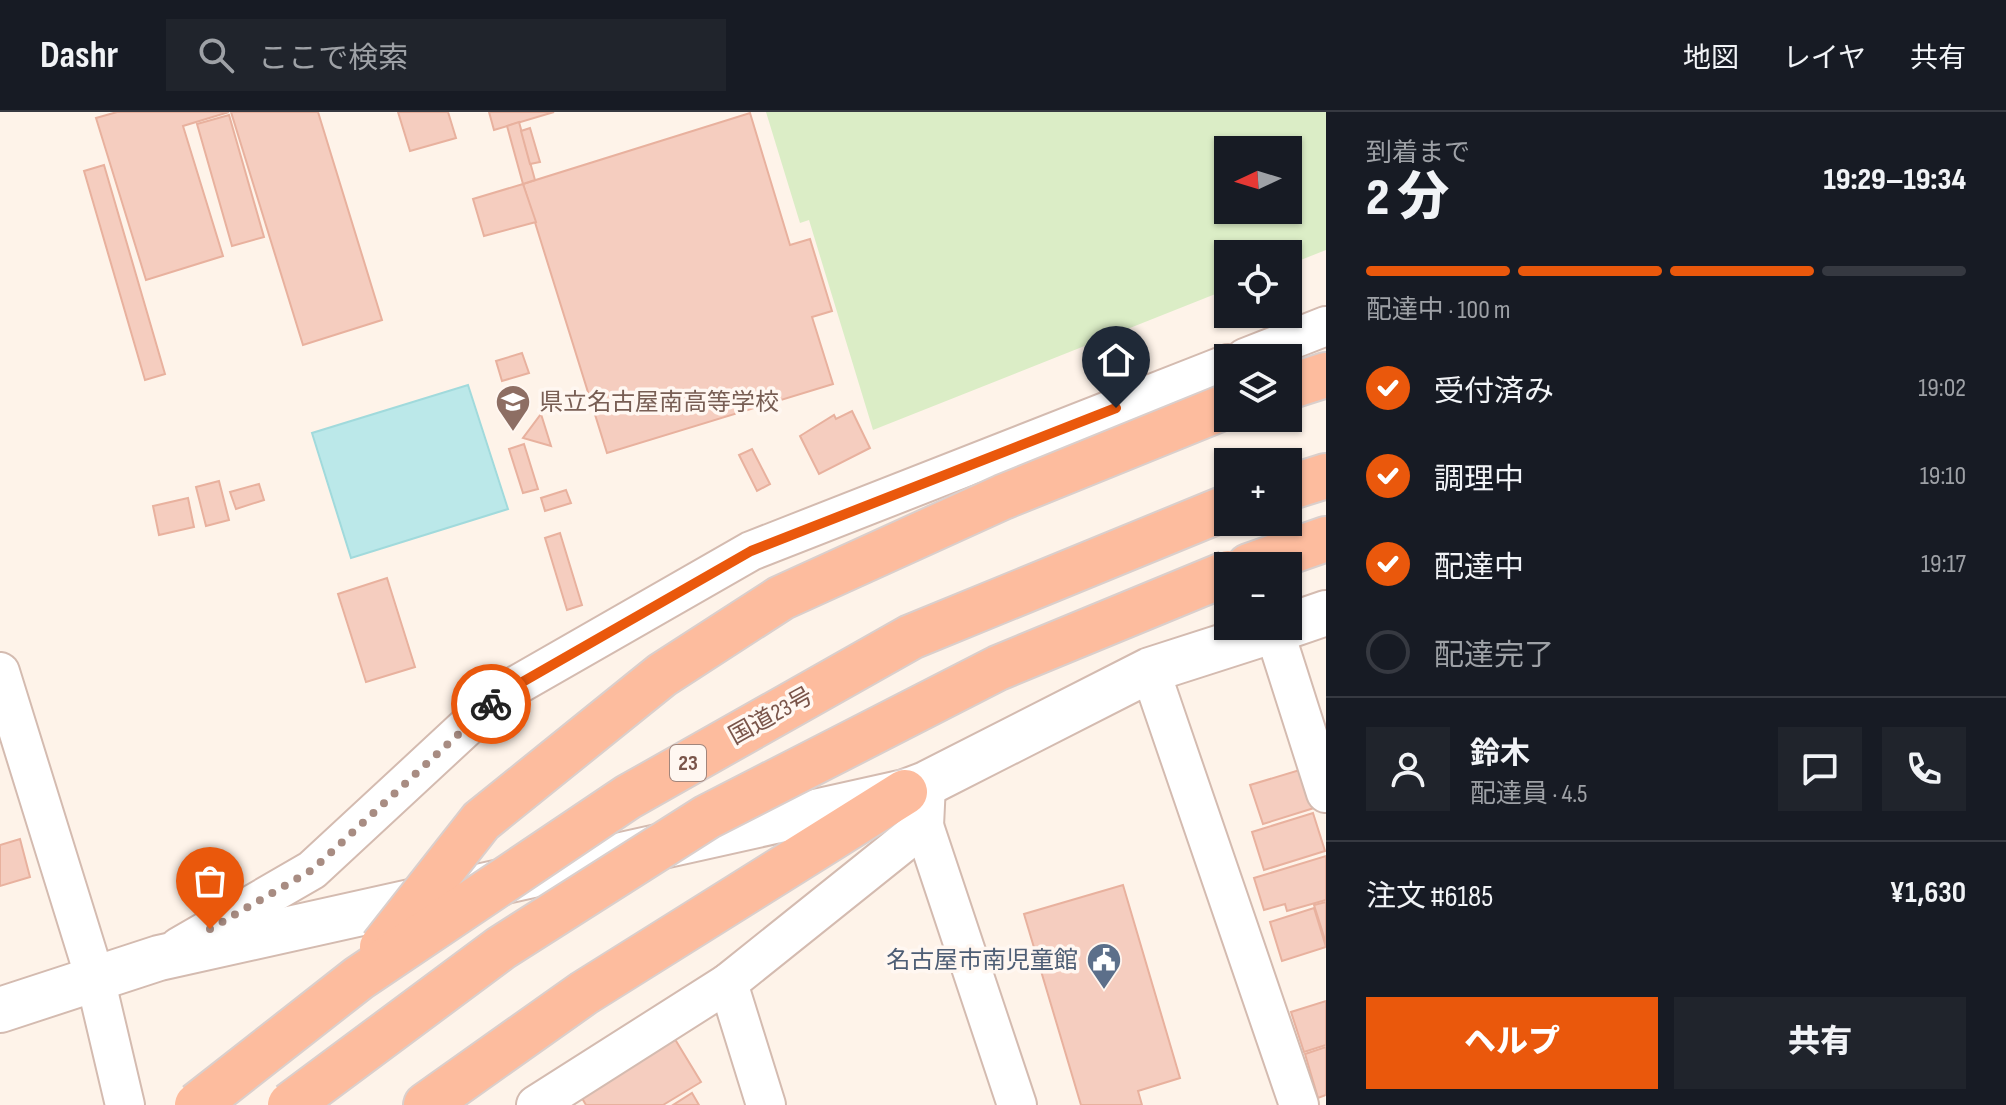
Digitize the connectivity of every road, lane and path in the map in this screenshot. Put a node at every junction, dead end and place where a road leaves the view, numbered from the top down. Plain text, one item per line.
1 (1326, 326) edge
2 (1280, 344) edge
3 (1214, 369) edge
4 (1326, 375) edge
5 (1302, 383) edge
6 (1214, 412) edge
7 (1326, 476) edge
8 (1302, 484) edge
9 (1214, 513) edge
10 (1326, 539) edge
11 (1289, 552) edge
12 (1214, 579) edge
13 (1326, 613) edge
14 (1302, 621) edge
15 (1243, 640) edge
16 (1286, 640) edge
17 (1150, 670) junction
18 (0, 672) edge
19 (1326, 793) edge
20 (919, 801) junction
21 (159, 958) junction
22 (95, 978) junction
23 (359, 978) junction
24 (728, 983) junction
25 (0, 1010) edge
26 (125, 1105) edge
27 (197, 1105) edge
28 (290, 1105) edge
29 (426, 1105) edge
30 (536, 1105) edge
31 (766, 1105) edge
32 (1017, 1105) edge
33 (1299, 1105) edge

1 - 2 street
3 - 21 street
4 - 5 highway
6 - 23 highway, bridge
7 - 8 highway
9 - 23 highway, 国道23号 / 23, bridge
10 - 11 highway
12 - 28 highway, 23, bridge
13 - 14 street
15 - 17 street
16 - 19 street
17 - 20 street
17 - 33 street
18 - 22 street
20 - 21 street
20 - 24 street
20 - 29 highway
20 - 32 street
21 - 22 street
22 - 25 street
22 - 26 street
23 - 27 highway, 国道23号 / 23, bridge
24 - 30 street
24 - 31 street

